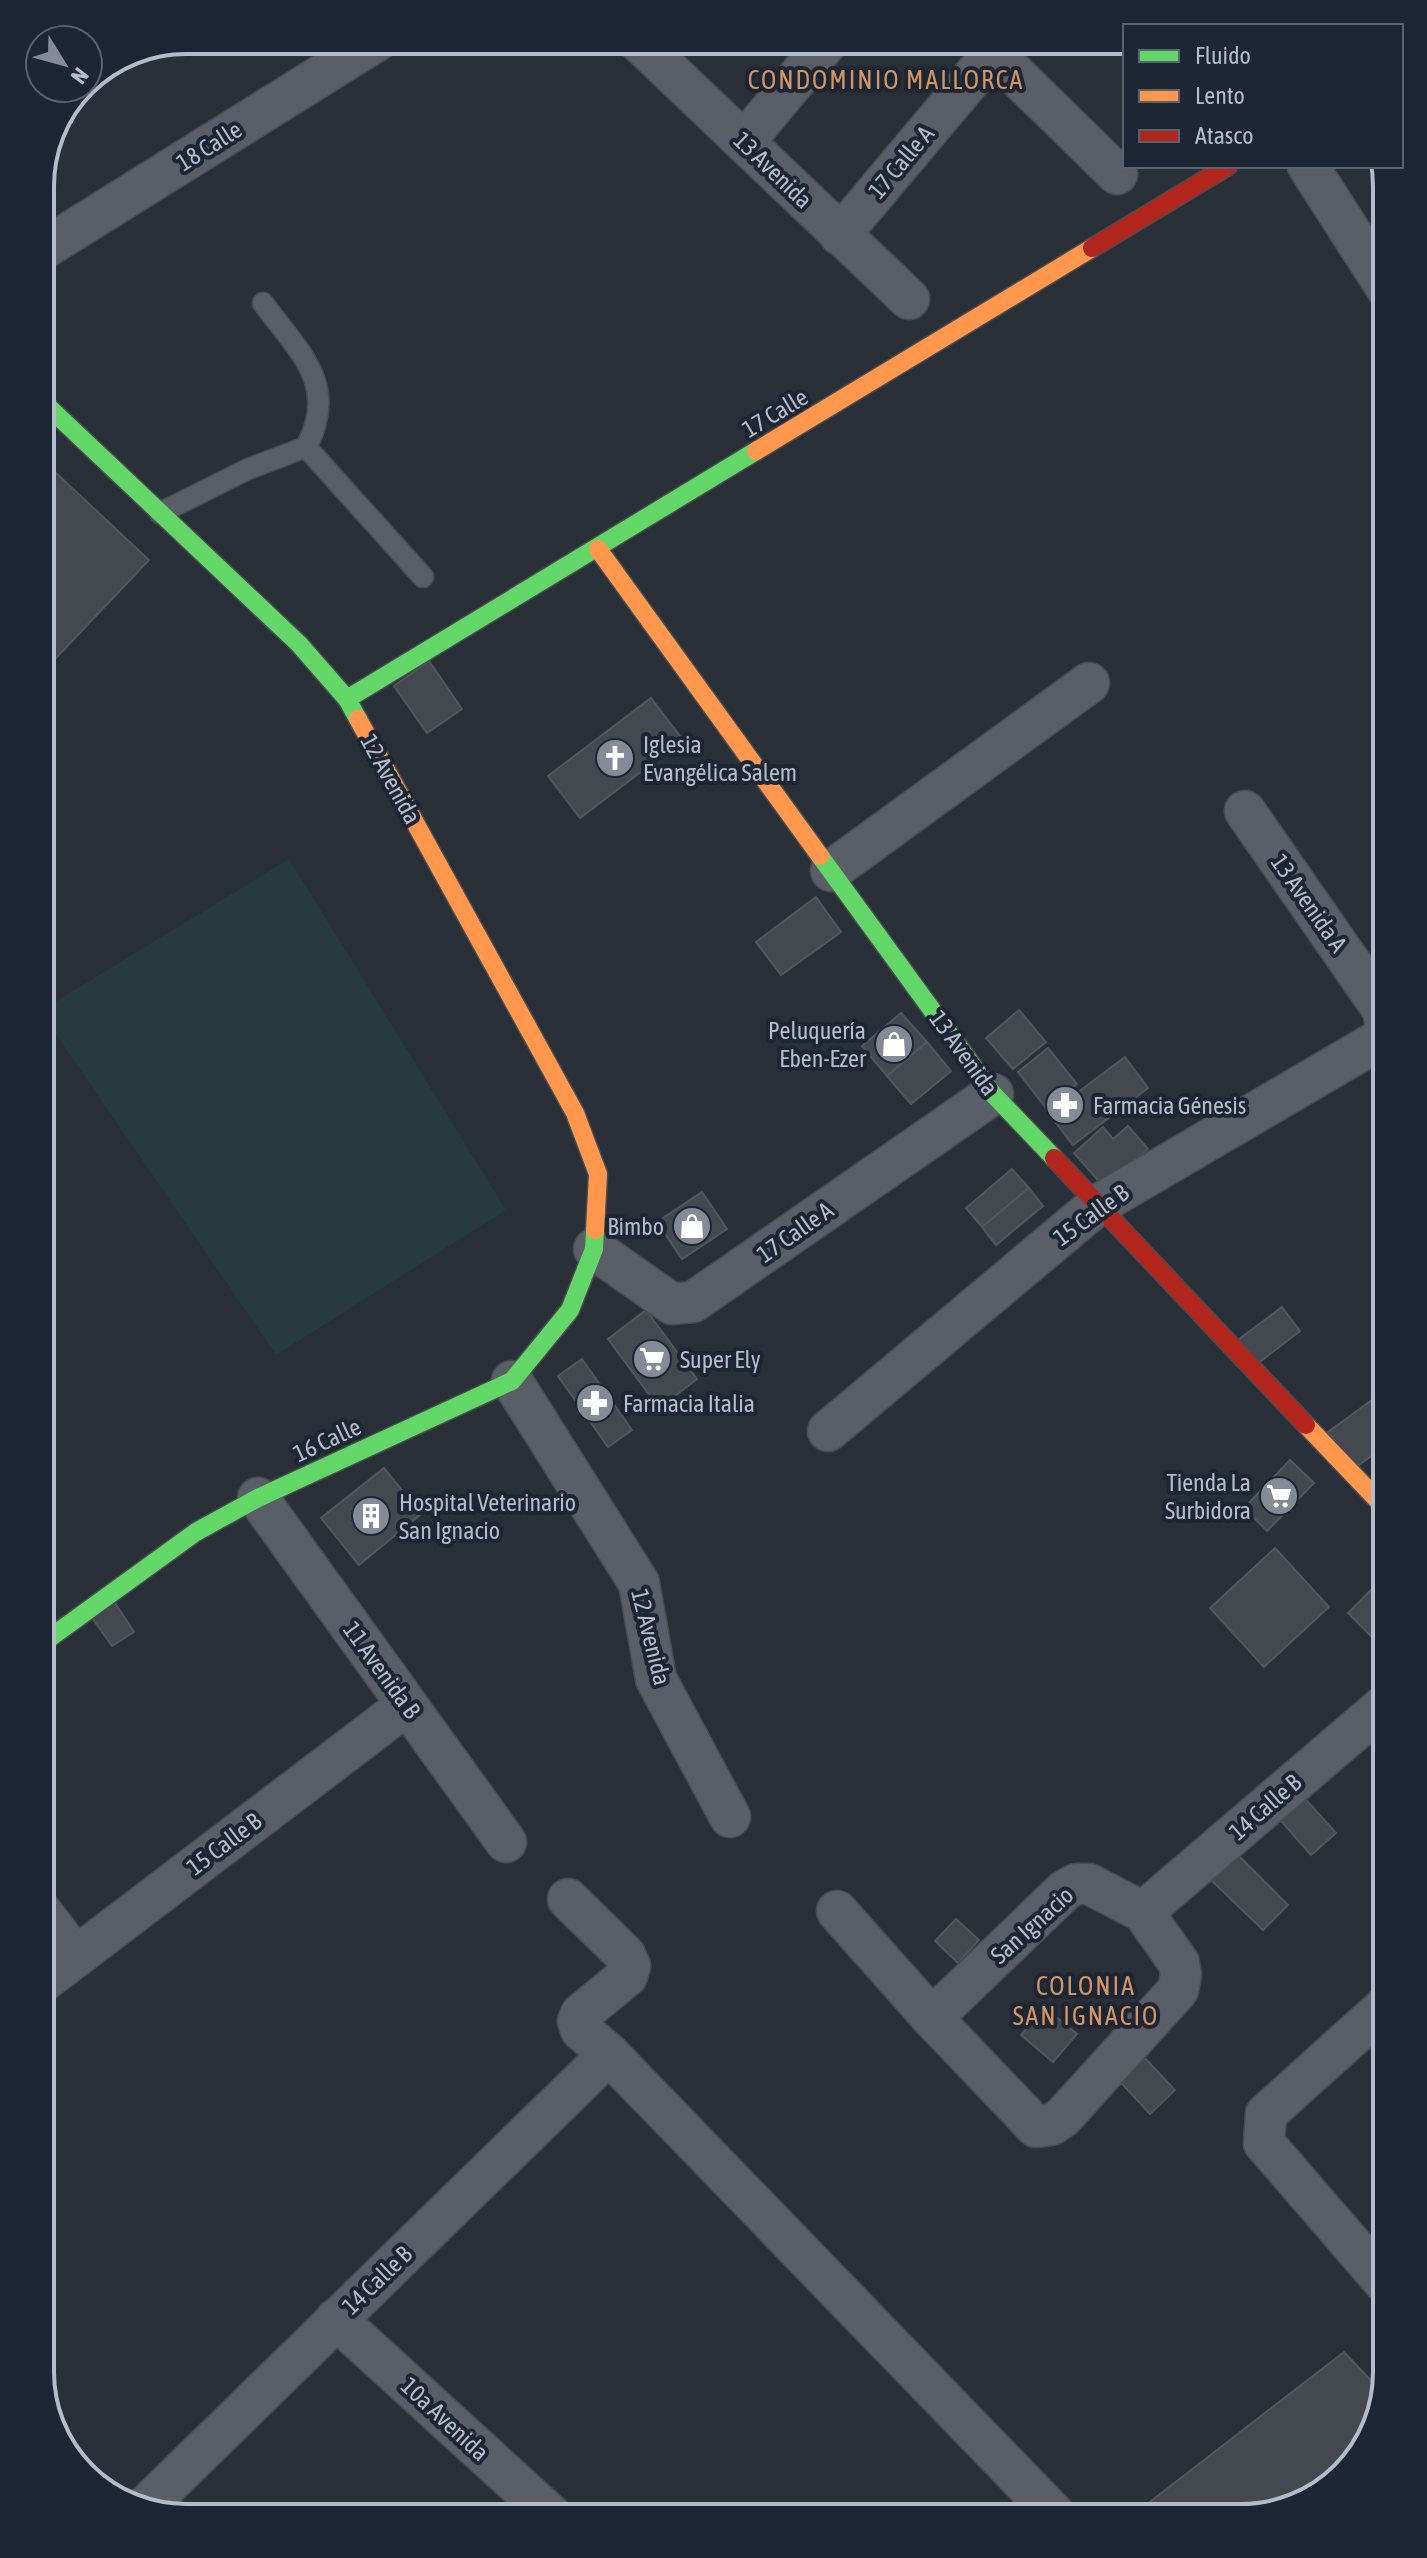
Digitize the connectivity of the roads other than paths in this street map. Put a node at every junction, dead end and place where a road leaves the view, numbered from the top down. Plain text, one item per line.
1 (356, 54) edge
2 (652, 54) edge
3 (817, 54) edge
4 (981, 54) edge
5 (995, 54) edge
6 (744, 142) junction
7 (1225, 168) edge
8 (1309, 168) edge
9 (1117, 174) dead end
10 (840, 235) junction
11 (54, 242) edge
12 (1373, 267) edge
13 (909, 299) dead end
14 (263, 303) dead end
15 (54, 412) edge
16 (306, 447) junction
17 (160, 513) junction
18 (598, 549) junction
19 (423, 577) dead end
20 (1089, 683) dead end
21 (347, 699) junction
22 (1245, 811) dead end
23 (831, 871) junction
24 (1373, 996) edge
25 (1373, 1044) edge
26 (993, 1094) junction
27 (1096, 1206) junction
28 (594, 1249) junction
29 (512, 1381) junction
30 (828, 1431) dead end
31 (1373, 1490) edge
32 (258, 1498) junction
33 (54, 1635) edge
34 (407, 1705) junction
35 (1373, 1715) edge
36 (730, 1817) dead end
37 (506, 1842) dead end
38 (568, 1899) dead end
39 (837, 1911) dead end
40 (1143, 1912) junction
41 (54, 1928) edge
42 (76, 1957) junction
43 (54, 1974) edge
44 (932, 2018) junction
45 (1373, 2018) edge
46 (609, 2054) junction
47 (1373, 2268) edge
48 (336, 2319) junction
49 (153, 2499) edge
50 (539, 2504) edge
51 (1044, 2504) edge

1 - 11 street, 18 Calle
2 - 6 street, 13 Avenida
3 - 6 street
4 - 10 street, 17 Calle A
5 - 9 street
6 - 10 street, 13 Avenida
7 - 18 street, 17 Calle
8 - 12 street
10 - 13 street, 13 Avenida
14 - 16 lane
15 - 17 street, 12 Avenida
16 - 17 lane
16 - 19 lane
17 - 21 street, 12 Avenida
18 - 21 street, 17 Calle
18 - 23 street, 13 Avenida
20 - 23 street
21 - 28 street, 12 Avenida
22 - 24 street, 13 Avenida A
23 - 26 street, 13 Avenida
25 - 27 street, 15 Calle B
26 - 27 street, 13 Avenida
26 - 28 street, 17 Calle A
27 - 30 street, 15 Calle B
27 - 31 street, 13 Avenida
28 - 29 street, 16 Calle
29 - 32 street, 16 Calle
29 - 36 street, 12 Avenida
32 - 33 street, 16 Calle
32 - 34 street, 11 Avenida B
34 - 37 street, 11 Avenida B
34 - 42 street, 15 Calle B
35 - 40 street, 14 Calle B
38 - 46 street
39 - 44 street
40 - 44 street, San Ignacio
40 - 44 street, San Ignacio
41 - 42 street
42 - 43 street, 15 Calle B
45 - 47 street
46 - 48 street, 14 Calle B
46 - 51 street
48 - 49 street, 14 Calle B
48 - 50 street, 10a Avenida

